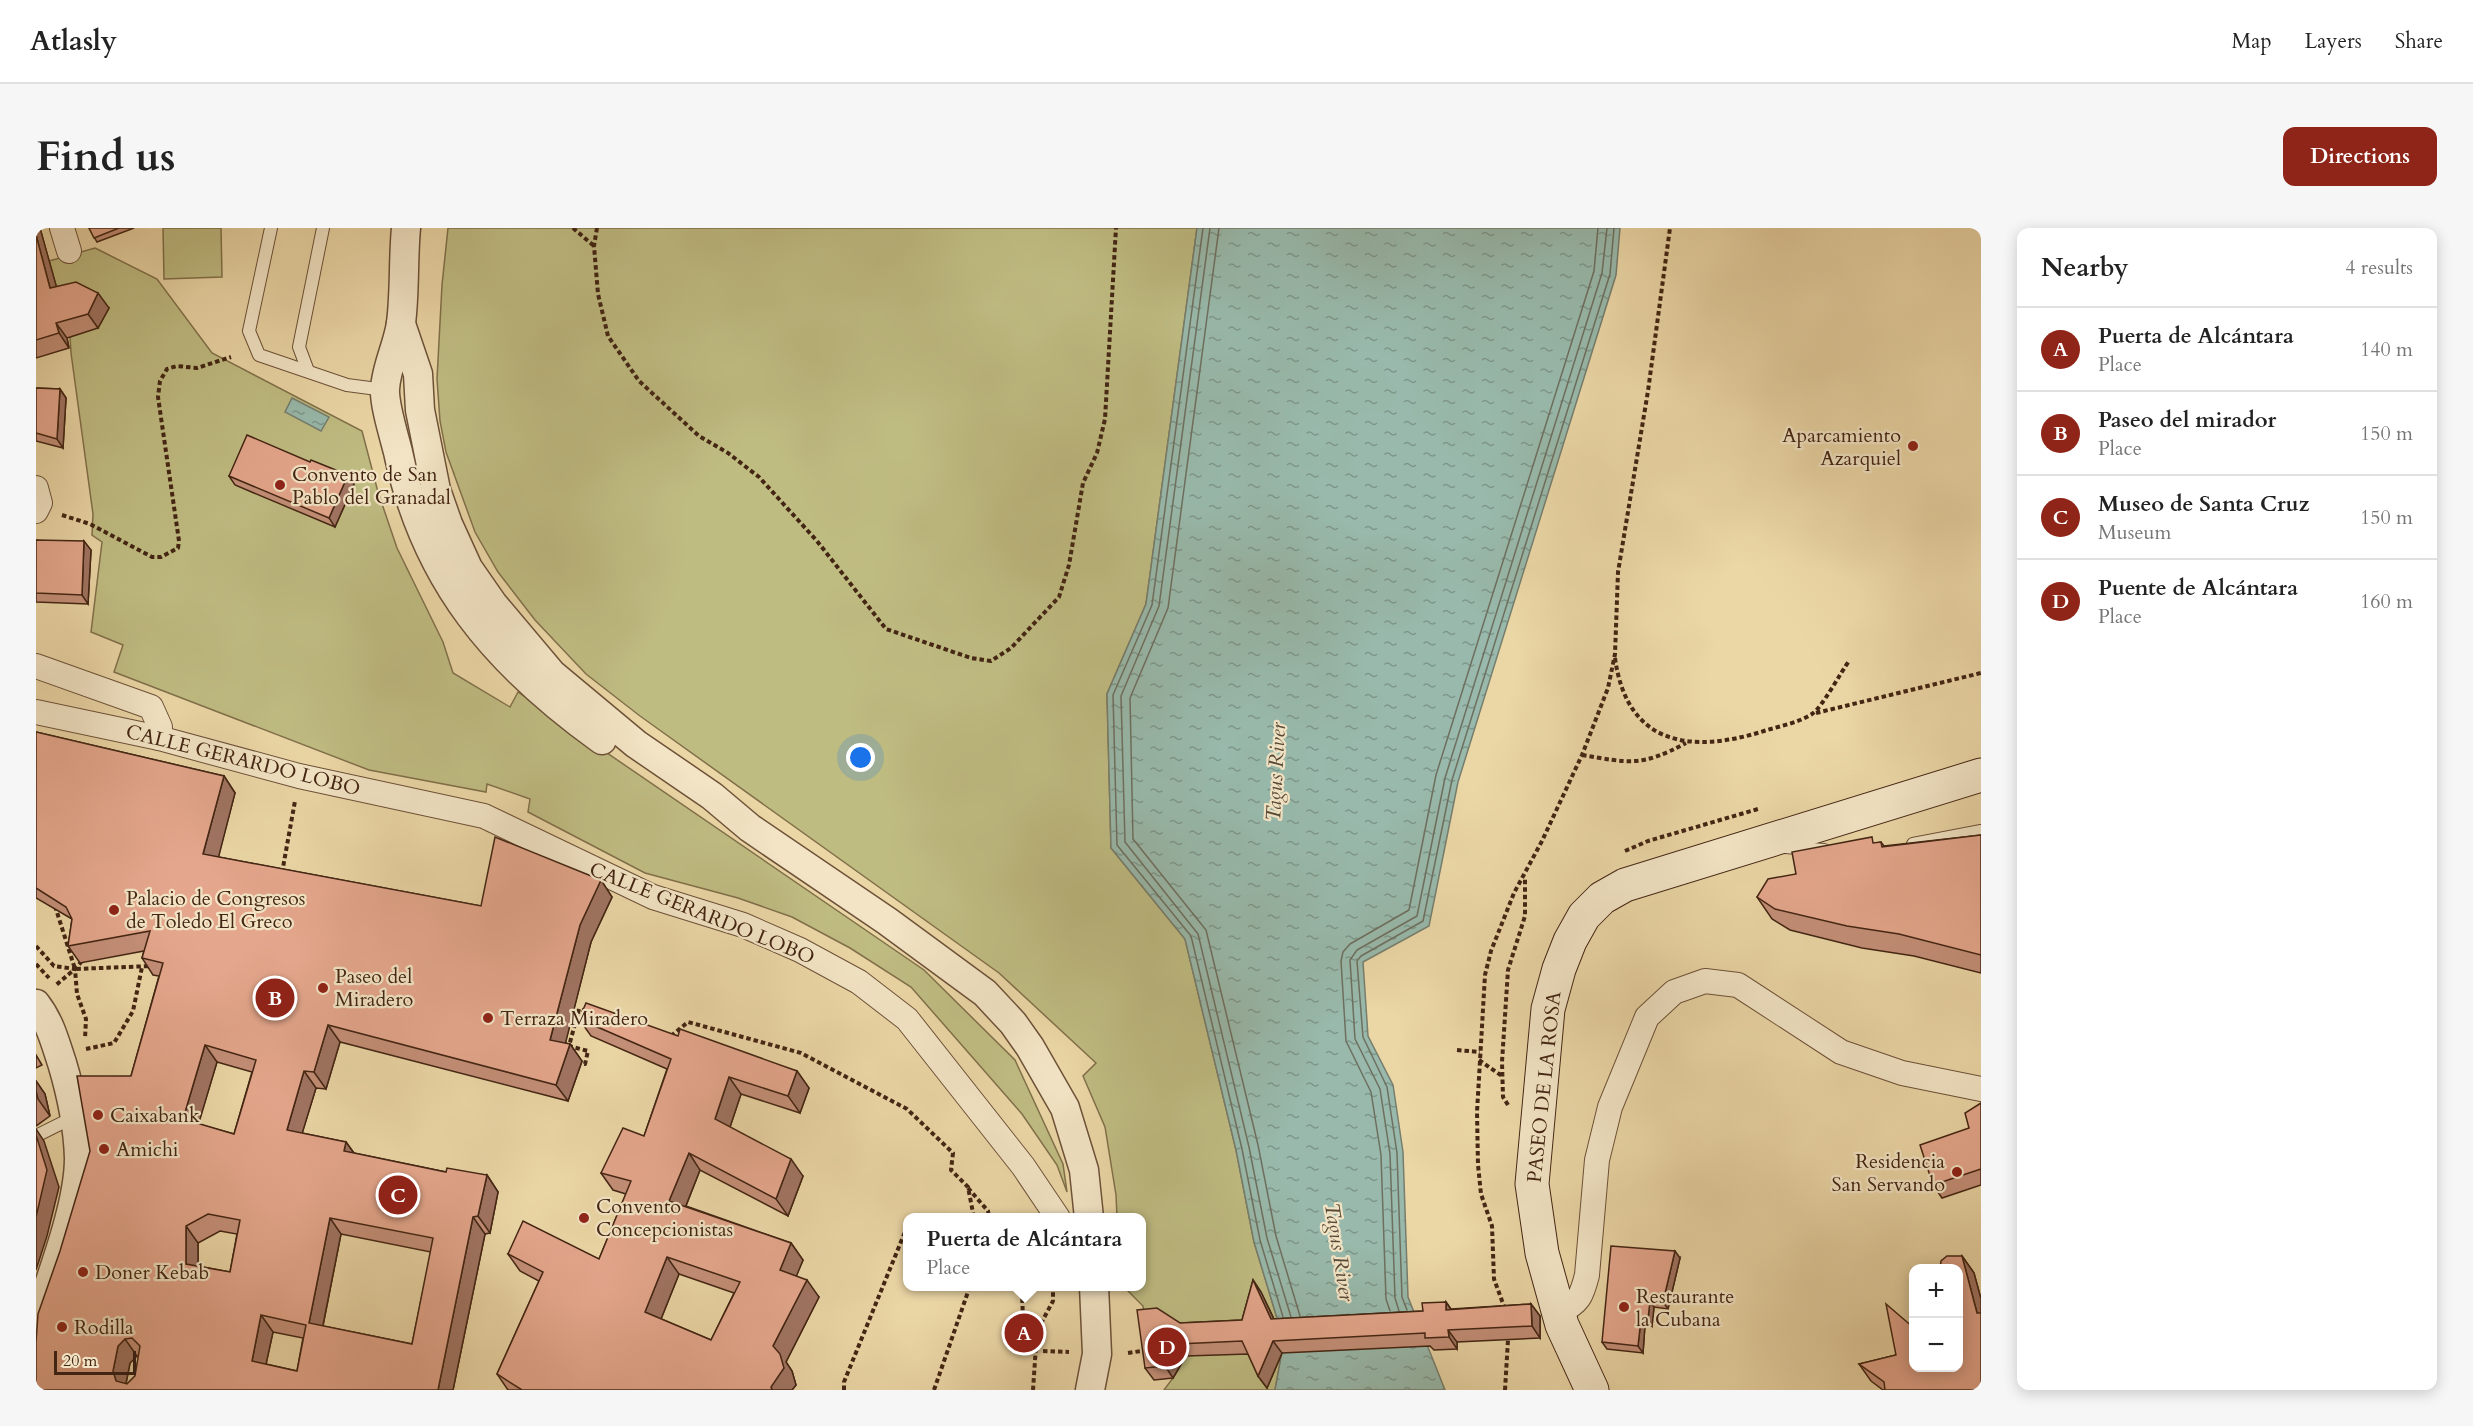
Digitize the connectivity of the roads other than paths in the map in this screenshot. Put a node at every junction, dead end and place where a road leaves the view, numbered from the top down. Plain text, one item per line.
1 (62, 228) edge
2 (271, 228) edge
3 (323, 228) edge
4 (406, 228) edge
5 (69, 251) dead end
6 (401, 324) junction
7 (308, 371) junction
8 (385, 390) junction
9 (36, 488) edge
10 (36, 511) edge
11 (36, 666) edge
12 (36, 712) edge
13 (159, 738) junction
14 (1981, 775) edge
15 (750, 828) junction
16 (1981, 831) edge
17 (1754, 845) junction
18 (1902, 846) edge
19 (1833, 850) edge
20 (36, 1004) edge
21 (1981, 1089) edge
22 (75, 1117) junction
23 (36, 1136) edge
24 (1055, 1213) edge
25 (1088, 1213) edge
26 (1093, 1291) edge
27 (1558, 1312) junction
28 (36, 1323) edge
29 (1085, 1353) junction
30 (1090, 1390) edge
31 (1107, 1390) edge
32 (1592, 1390) edge

1 - 5 street
2 - 7 lane
3 - 7 lane
4 - 6 street
6 - 8 street
6 - 15 street
7 - 8 lane
8 - 15 street
9 - 10 street
11 - 13 street
12 - 13 street, CALLE GERARDO LOBO
13 - 24 street, CALLE GERARDO LOBO
14 - 17 main road, PASEO DE LA ROSA
15 - 25 street
16 - 18 lane
17 - 19 lane
17 - 27 main road, PASEO DE LA ROSA
20 - 22 street
21 - 27 street
22 - 23 lane
22 - 28 street
26 - 29 street
27 - 32 main road, PASEO DE LA ROSA
29 - 30 street
29 - 31 street

